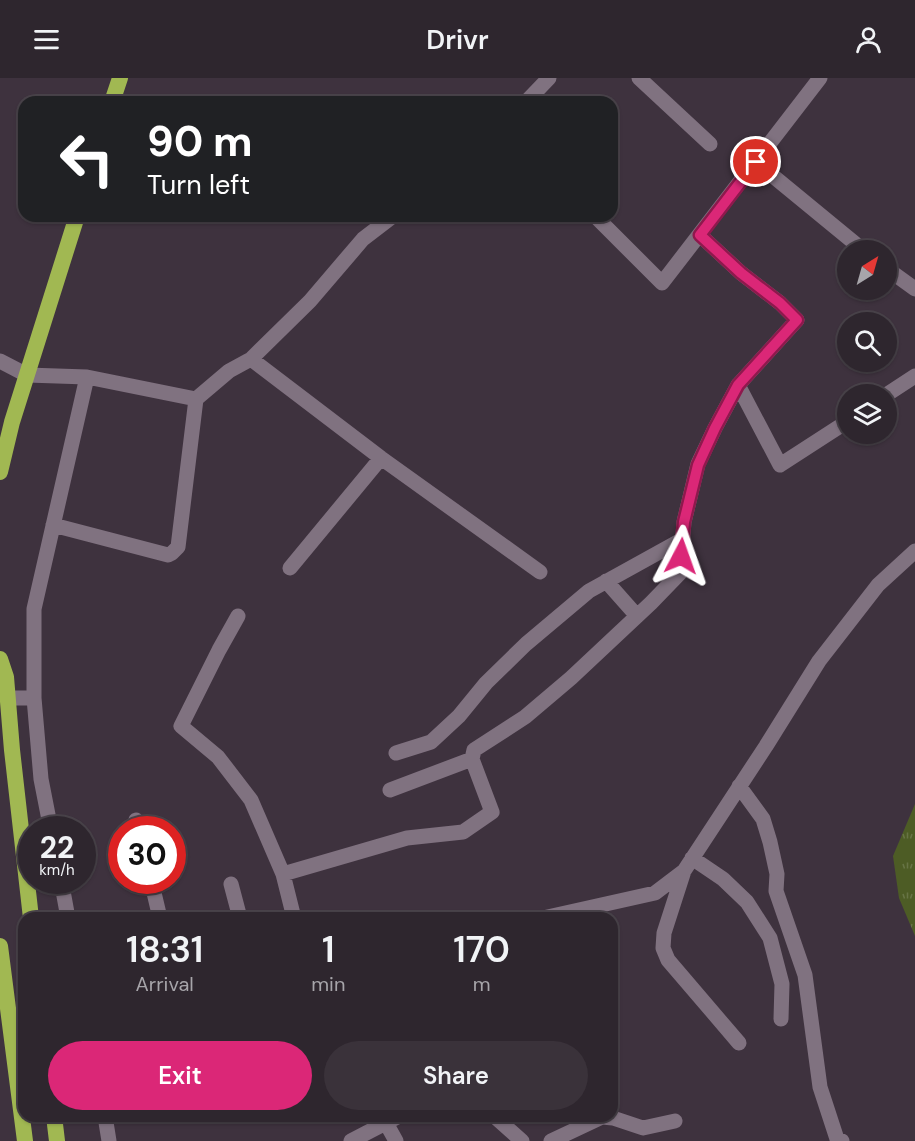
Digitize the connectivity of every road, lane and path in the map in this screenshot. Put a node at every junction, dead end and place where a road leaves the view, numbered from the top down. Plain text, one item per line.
1 (120, 78) edge
2 (549, 78) edge
3 (639, 78) edge
4 (820, 78) edge
5 (114, 96) edge
6 (532, 96) edge
7 (710, 144) dead end
8 (756, 162) junction
9 (74, 222) edge
10 (385, 222) edge
11 (601, 222) edge
12 (700, 235) junction
13 (851, 240) edge
14 (897, 276) edge
15 (915, 289) edge
16 (251, 359) junction
17 (0, 361) edge
18 (27, 375) junction
19 (915, 376) edge
20 (87, 377) junction
21 (738, 385) junction
22 (897, 388) edge
23 (196, 399) junction
24 (6, 419) edge
25 (837, 428) edge
26 (381, 458) junction
27 (0, 472) edge
28 (53, 525) junction
29 (682, 539) junction
30 (915, 551) edge
31 (290, 568) dead end
32 (540, 572) dead end
33 (606, 581) junction
34 (238, 616) dead end
35 (637, 616) junction
36 (0, 659) edge
37 (7, 698) junction
38 (34, 698) junction
39 (396, 753) dead end
40 (472, 759) junction
41 (739, 786) junction
42 (390, 790) dead end
43 (48, 816) edge
44 (688, 865) junction
45 (283, 874) junction
46 (231, 884) dead end
47 (64, 894) edge
48 (154, 894) edge
49 (30, 912) edge
50 (68, 912) edge
51 (159, 912) edge
52 (238, 912) edge
53 (292, 912) edge
54 (570, 912) edge
55 (0, 946) edge
56 (781, 1019) dead end
57 (739, 1042) dead end
58 (18, 1086) edge
59 (618, 1120) edge
60 (675, 1121) dead end
61 (23, 1122) edge
62 (55, 1122) edge
63 (106, 1122) edge
64 (388, 1122) edge
65 (392, 1122) edge
66 (501, 1122) edge
67 (591, 1122) edge
68 (25, 1141) edge
69 (57, 1141) edge
70 (109, 1141) edge
71 (351, 1141) edge
72 (396, 1141) edge
73 (522, 1141) edge
74 (551, 1141) edge
75 (842, 1141) edge

1 - 5 highway
2 - 6 street
3 - 7 street
4 - 8 street
8 - 12 street
8 - 13 street
9 - 18 highway
10 - 16 street
11 - 12 street
12 - 21 street
14 - 15 street
16 - 23 street
16 - 26 street
17 - 18 street
18 - 20 street
18 - 24 highway
19 - 22 street
20 - 23 street
20 - 28 street
21 - 25 street
21 - 29 street
23 - 28 street
24 - 27 highway
26 - 31 street
26 - 32 street
28 - 38 street
29 - 33 street
29 - 35 street
30 - 41 street
33 - 35 street
33 - 39 street
34 - 45 street
35 - 40 street
36 - 37 highway
37 - 38 street
37 - 49 highway
38 - 43 street
40 - 42 street
40 - 45 street
41 - 44 street
41 - 75 street
44 - 54 street
44 - 56 street
44 - 57 street
45 - 53 street
46 - 52 street
47 - 50 street
48 - 51 street
55 - 58 highway
59 - 60 street
61 - 68 highway
62 - 69 highway
63 - 70 street
64 - 71 street
65 - 72 street
66 - 73 street
67 - 74 street

